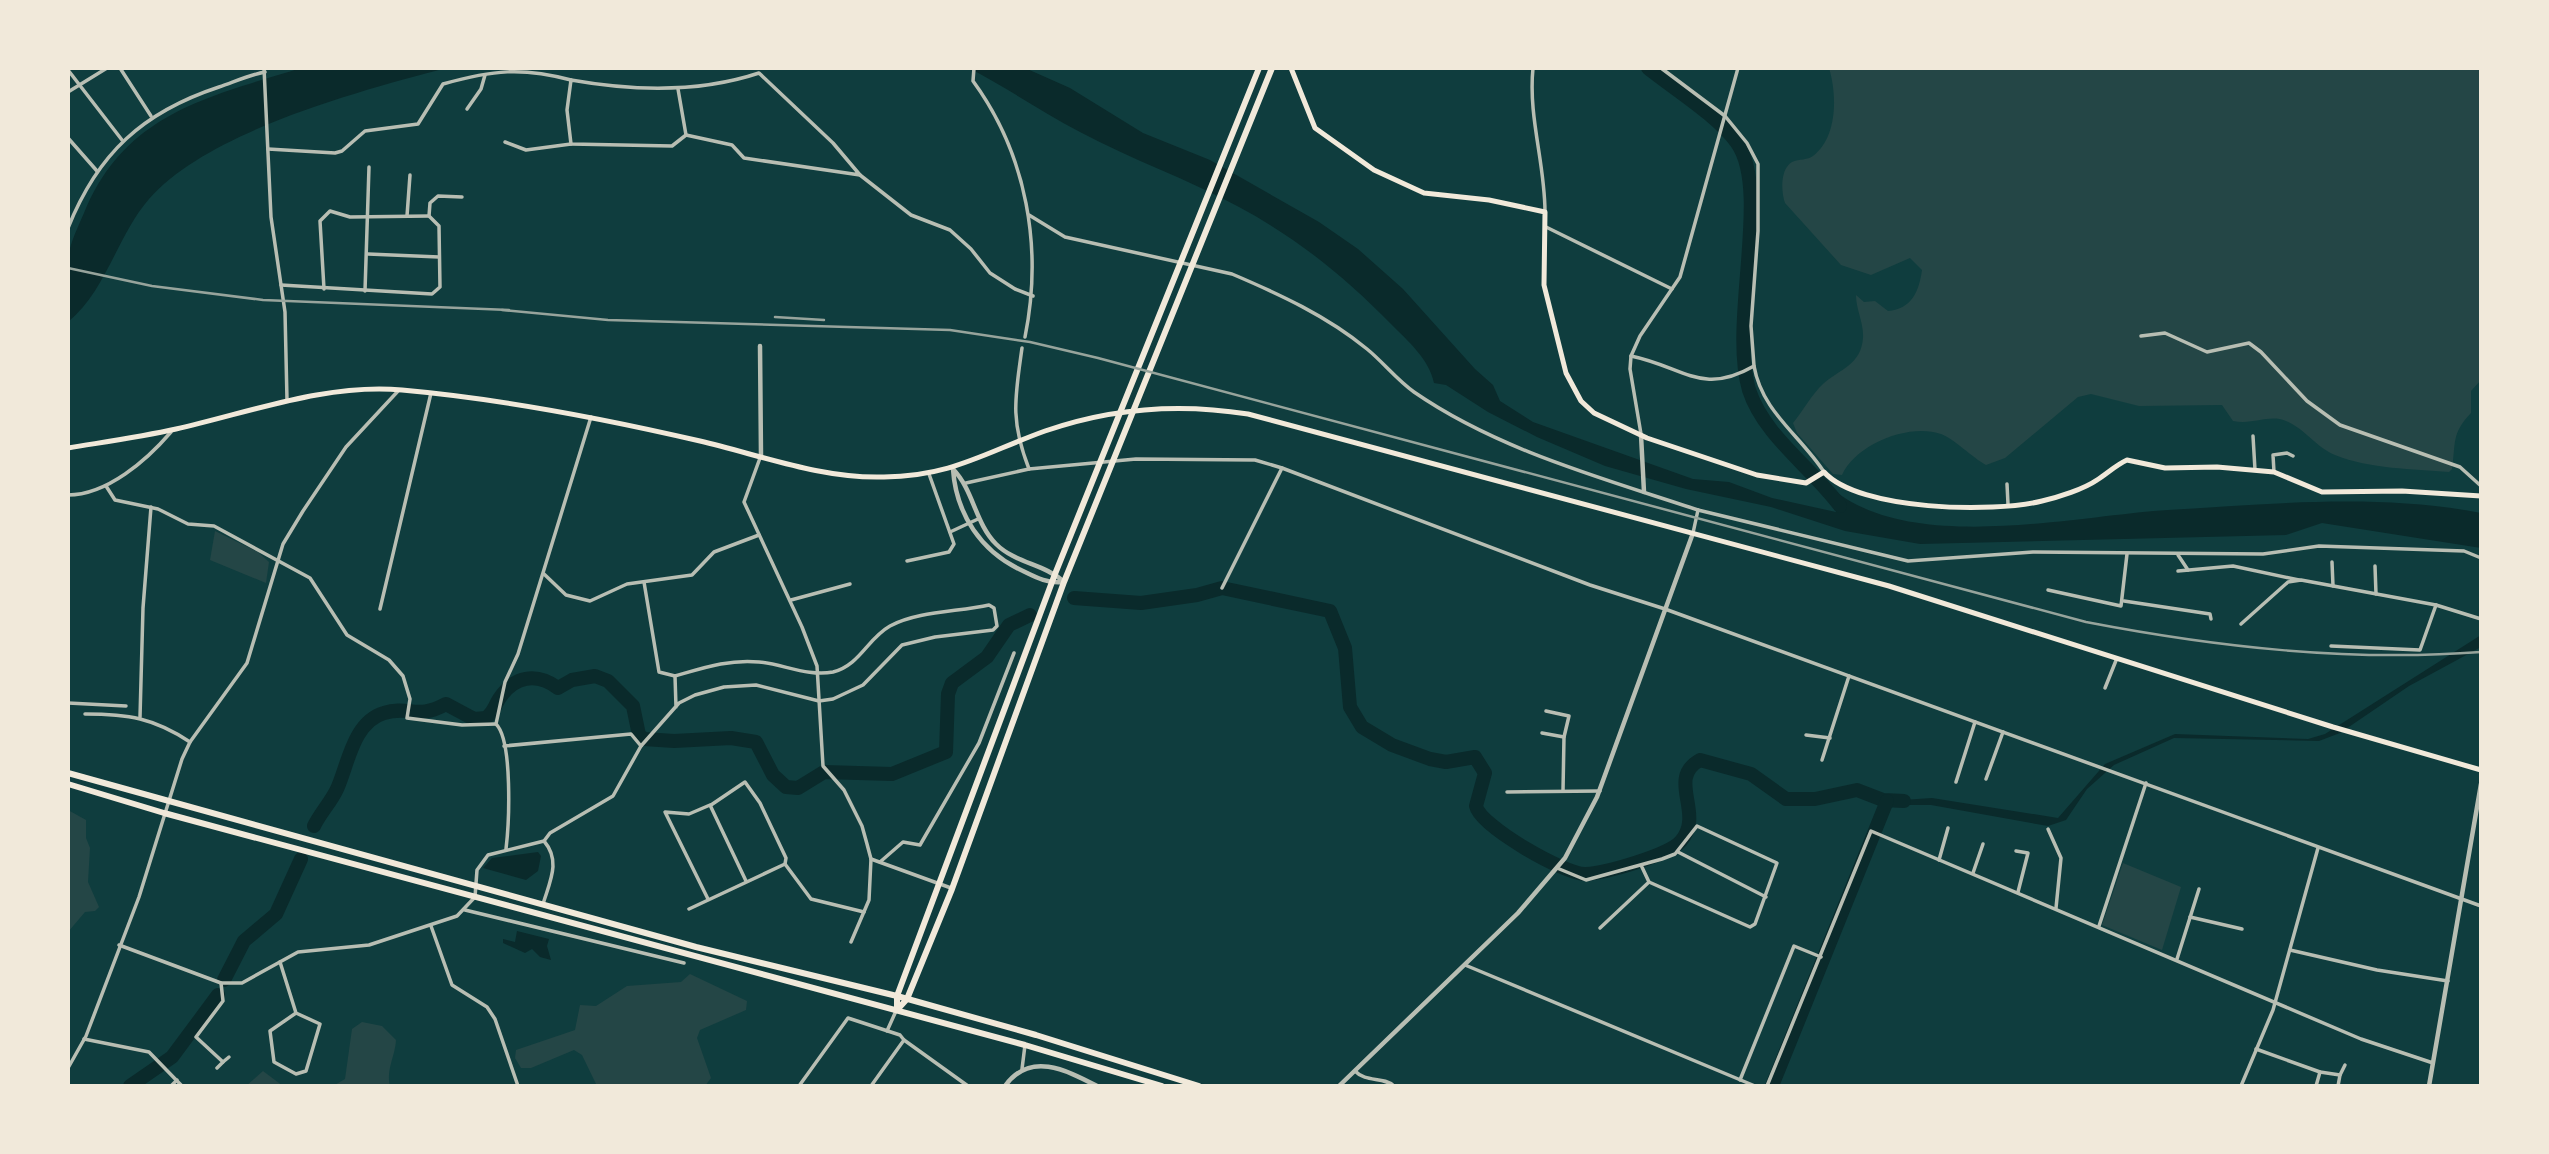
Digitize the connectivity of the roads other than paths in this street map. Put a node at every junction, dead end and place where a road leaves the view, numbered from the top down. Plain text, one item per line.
1 (107, 68) edge
2 (120, 68) edge
3 (974, 68) edge
4 (1259, 68) edge
5 (1272, 68) edge
6 (1291, 68) edge
7 (1533, 68) edge
8 (1661, 68) edge
9 (1738, 68) edge
10 (68, 70) edge
11 (265, 72) edge
12 (485, 75) junction
13 (571, 80) junction
14 (80, 83) junction
15 (678, 88) junction
16 (68, 92) edge
17 (467, 109) dead end
18 (152, 117) junction
19 (1725, 117) junction
20 (686, 135) junction
21 (68, 138) edge
22 (122, 140) junction
23 (505, 142) dead end
24 (571, 144) junction
25 (268, 149) junction
26 (369, 167) dead end
27 (97, 171) junction
28 (410, 175) dead end
29 (860, 175) junction
30 (463, 197) dead end
31 (1545, 212) junction
32 (1029, 215) junction
33 (407, 216) junction
34 (429, 216) junction
35 (368, 217) junction
36 (1546, 227) junction
37 (68, 228) edge
38 (368, 254) junction
39 (439, 257) junction
40 (281, 285) junction
41 (324, 289) junction
42 (1672, 289) junction
43 (365, 291) junction
44 (1033, 296) junction
45 (2141, 336) dead end
46 (1025, 337) dead end
47 (760, 345) dead end
48 (1022, 348) dead end
49 (1631, 356) junction
50 (1752, 367) junction
51 (399, 390) junction
52 (431, 393) junction
53 (287, 402) junction
54 (592, 417) junction
55 (172, 430) junction
56 (2253, 436) dead end
57 (1642, 437) junction
58 (1018, 441) junction
59 (2289, 446) dead end
60 (68, 448) edge
61 (2287, 453) junction
62 (761, 456) junction
63 (2293, 456) dead end
64 (1282, 468) junction
65 (953, 469) junction
66 (1029, 469) junction
67 (2255, 470) junction
68 (1822, 472) junction
69 (2274, 472) junction
70 (929, 474) junction
71 (966, 483) junction
72 (2007, 484) dead end
73 (107, 486) junction
74 (2481, 486) edge
75 (1644, 490) junction
76 (68, 495) edge
77 (2481, 496) edge
78 (2008, 504) junction
79 (151, 507) junction
80 (1698, 510) junction
81 (978, 519) junction
82 (969, 523) junction
83 (950, 532) junction
84 (1693, 533) junction
85 (759, 535) junction
86 (2127, 554) junction
87 (2178, 555) junction
88 (2481, 558) edge
89 (278, 559) junction
90 (907, 561) dead end
91 (2332, 562) dead end
92 (2375, 566) dead end
93 (2188, 570) junction
94 (2178, 571) dead end
95 (544, 573) junction
96 (1055, 574) junction
97 (2301, 580) junction
98 (644, 582) junction
99 (1064, 582) junction
100 (1052, 583) junction
101 (850, 584) dead end
102 (2333, 586) junction
103 (1222, 588) dead end
104 (2048, 590) dead end
105 (2376, 594) junction
106 (790, 600) junction
107 (2124, 601) junction
108 (2436, 605) junction
109 (380, 608) dead end
110 (2164, 608) junction
111 (2210, 608) dead end
112 (1665, 609) junction
113 (2163, 614) dead end
114 (2481, 618) edge
115 (2241, 624) dead end
116 (2331, 646) dead end
117 (1014, 653) dead end
118 (2117, 658) junction
119 (817, 672) junction
120 (675, 676) junction
121 (1849, 676) junction
122 (2105, 688) dead end
123 (819, 701) junction
124 (68, 703) edge
125 (126, 706) dead end
126 (676, 708) junction
127 (1545, 711) dead end
128 (85, 714) dead end
129 (140, 717) junction
130 (1975, 722) junction
131 (496, 724) junction
132 (2003, 732) junction
133 (1542, 733) dead end
134 (1805, 734) dead end
135 (1564, 737) junction
136 (1830, 737) junction
137 (190, 742) junction
138 (504, 746) junction
139 (641, 746) junction
140 (1822, 760) dead end
141 (2481, 770) edge
142 (68, 773) edge
143 (1986, 779) dead end
144 (1956, 782) dead end
145 (2146, 783) junction
146 (68, 784) edge
147 (2481, 784) edge
148 (1563, 791) junction
149 (1600, 791) junction
150 (1507, 792) dead end
151 (167, 803) junction
152 (710, 805) junction
153 (164, 813) junction
154 (1948, 828) dead end
155 (2048, 829) dead end
156 (544, 841) junction
157 (1983, 844) dead end
158 (2318, 848) junction
159 (506, 849) junction
160 (2016, 851) dead end
161 (1677, 852) junction
162 (871, 859) junction
163 (1939, 860) junction
164 (880, 862) junction
165 (785, 864) junction
166 (1641, 865) junction
167 (1557, 868) junction
168 (1973, 873) junction
169 (746, 881) junction
170 (1649, 882) junction
171 (474, 884) junction
172 (939, 884) junction
173 (952, 889) junction
174 (2199, 889) dead end
175 (2018, 892) junction
176 (475, 897) junction
177 (1766, 897) junction
178 (2462, 899) junction
179 (708, 900) junction
180 (543, 904) junction
181 (2481, 906) edge
182 (2056, 908) junction
183 (688, 909) dead end
184 (465, 910) junction
185 (864, 912) junction
186 (2190, 917) junction
187 (431, 926) junction
188 (2099, 926) junction
189 (1600, 928) dead end
190 (2242, 929) dead end
191 (851, 942) dead end
192 (119, 945) junction
193 (2290, 950) junction
194 (1821, 957) junction
195 (2177, 959) junction
196 (280, 961) junction
197 (684, 963) dead end
198 (1465, 965) junction
199 (2448, 981) junction
200 (221, 983) junction
201 (897, 996) junction
202 (907, 999) junction
203 (2274, 1000) junction
204 (897, 1010) junction
205 (296, 1013) junction
206 (887, 1031) junction
207 (84, 1039) junction
208 (904, 1040) junction
209 (1024, 1045) junction
210 (2256, 1049) junction
211 (229, 1057) dead end
212 (223, 1062) junction
213 (2433, 1063) junction
214 (2345, 1065) dead end
215 (68, 1068) edge
216 (217, 1068) dead end
217 (1022, 1069) junction
218 (1355, 1071) junction
219 (2319, 1072) junction
220 (2340, 1075) junction
221 (177, 1080) junction
222 (1740, 1080) junction
223 (171, 1086) edge
224 (182, 1086) edge
225 (518, 1086) edge
226 (799, 1086) edge
227 (871, 1086) edge
228 (968, 1086) edge
229 (1005, 1086) edge
230 (1097, 1086) edge
231 (1161, 1086) edge
232 (1199, 1086) edge
233 (1339, 1086) edge
234 (1394, 1086) edge
235 (1755, 1086) edge
236 (1767, 1086) edge
237 (2241, 1086) edge
238 (2316, 1086) edge
239 (2338, 1086) edge
240 (2429, 1086) edge

1 - 14 street
2 - 18 street
3 - 32 street
4 - 96 highway
5 - 99 highway
6 - 31 main road
7 - 31 street
8 - 19 street
9 - 19 street
10 - 14 street
11 - 18 street
11 - 25 street
12 - 13 street
12 - 17 street
12 - 25 street
13 - 15 street
13 - 24 street
14 - 16 street
14 - 22 street
15 - 20 street
15 - 29 street
18 - 22 street
19 - 42 street
19 - 50 street
20 - 24 street
20 - 29 street
21 - 27 street
22 - 27 street
23 - 24 street
25 - 40 street
26 - 35 street
27 - 37 street
28 - 33 street
29 - 44 street
30 - 34 street
31 - 36 main road
32 - 44 street
32 - 75 street
33 - 34 street
33 - 35 street
34 - 39 street
35 - 38 street
35 - 41 street
36 - 42 street
36 - 57 main road
38 - 39 street
38 - 43 street
39 - 43 street
40 - 41 street
40 - 53 street
41 - 43 street
42 - 49 street
44 - 46 street
45 - 74 street
47 - 62 street
48 - 58 street
49 - 50 street
49 - 57 street
50 - 68 street
51 - 52 main road
51 - 53 main road
51 - 89 street
52 - 54 main road
52 - 109 street
53 - 55 main road
54 - 62 main road
54 - 95 street
55 - 60 main road
55 - 73 street
56 - 67 street
57 - 68 main road
57 - 75 street
58 - 65 main road
58 - 66 street
58 - 84 main road
59 - 61 street
61 - 63 street
61 - 69 street
62 - 70 main road
62 - 85 street
64 - 66 street
64 - 103 street
64 - 112 street
65 - 70 main road
65 - 71 street
65 - 82 street
66 - 71 street
67 - 69 main road
67 - 78 main road
68 - 78 main road
69 - 77 main road
70 - 83 street
71 - 81 street
72 - 78 street
73 - 76 street
73 - 79 street
75 - 80 street
79 - 89 street
79 - 129 street
80 - 84 street
80 - 86 street
81 - 82 street
81 - 96 street
82 - 83 street
82 - 100 street
83 - 90 street
84 - 112 street
84 - 118 main road
85 - 98 street
85 - 106 street
86 - 87 street
86 - 107 street
87 - 88 street
87 - 93 street
89 - 131 street
89 - 137 street
91 - 102 street
92 - 105 street
93 - 94 street
93 - 97 street
95 - 98 street
95 - 131 street
96 - 99 street
96 - 100 highway
97 - 102 street
97 - 115 street
98 - 120 street
99 - 100 street
99 - 173 highway
100 - 172 highway
101 - 106 street
102 - 105 street
104 - 107 street
105 - 108 street
106 - 119 street
107 - 110 street
108 - 114 street
108 - 116 street
110 - 111 street
110 - 113 street
112 - 121 street
112 - 149 street
117 - 164 street
118 - 122 street
118 - 141 main road
119 - 120 street
119 - 123 street
119 - 123 street
120 - 126 street
121 - 130 street
121 - 136 street
123 - 126 street
123 - 162 street
124 - 125 street
126 - 139 street
127 - 135 street
128 - 129 street
129 - 137 street
130 - 132 street
130 - 144 street
131 - 138 street
132 - 143 street
132 - 145 street
133 - 135 street
134 - 136 street
135 - 148 street
136 - 140 street
137 - 151 street
138 - 139 street
138 - 159 street
139 - 156 street
142 - 151 highway
145 - 158 street
145 - 188 street
146 - 153 highway
147 - 178 street
148 - 149 street
148 - 150 street
149 - 167 street
151 - 153 street
151 - 171 highway
152 - 165 street
152 - 169 street
152 - 179 street
153 - 176 highway
153 - 192 street
154 - 163 street
155 - 182 street
156 - 159 street
156 - 180 street
157 - 168 street
158 - 178 street
158 - 193 street
159 - 171 street
160 - 175 street
161 - 166 street
161 - 177 street
161 - 177 street
162 - 164 street
162 - 185 street
163 - 168 street
163 - 194 street
164 - 172 street
165 - 169 street
165 - 185 street
166 - 167 street
166 - 170 street
167 - 198 street
168 - 175 street
169 - 179 street
170 - 177 street
170 - 189 street
171 - 176 street
171 - 180 highway
172 - 173 street
172 - 201 highway
173 - 202 highway
174 - 186 street
175 - 182 street
176 - 184 street
176 - 204 highway
178 - 181 street
178 - 199 street
179 - 183 street
180 - 201 highway
182 - 188 street
184 - 187 street
184 - 197 street
185 - 191 street
186 - 190 street
186 - 195 street
187 - 196 street
187 - 225 street
188 - 195 street
192 - 200 street
192 - 207 street
193 - 199 street
193 - 203 street
194 - 222 street
194 - 236 street
195 - 203 street
196 - 200 street
196 - 205 street
198 - 218 street
198 - 222 street
199 - 213 street
200 - 212 street
201 - 202 highway
201 - 204 highway
202 - 204 highway
202 - 232 highway
203 - 210 street
203 - 213 street
204 - 206 street
204 - 209 highway
205 - 205 street
206 - 208 street
206 - 226 street
207 - 215 street
207 - 221 street
208 - 227 street
208 - 228 street
209 - 217 street
209 - 231 highway
210 - 219 street
210 - 237 street
211 - 212 street
212 - 216 street
213 - 240 street
214 - 220 street
217 - 229 street
217 - 230 street
218 - 233 street
218 - 234 street
219 - 220 street
219 - 238 street
220 - 239 street
221 - 223 street
221 - 224 street
222 - 235 street

